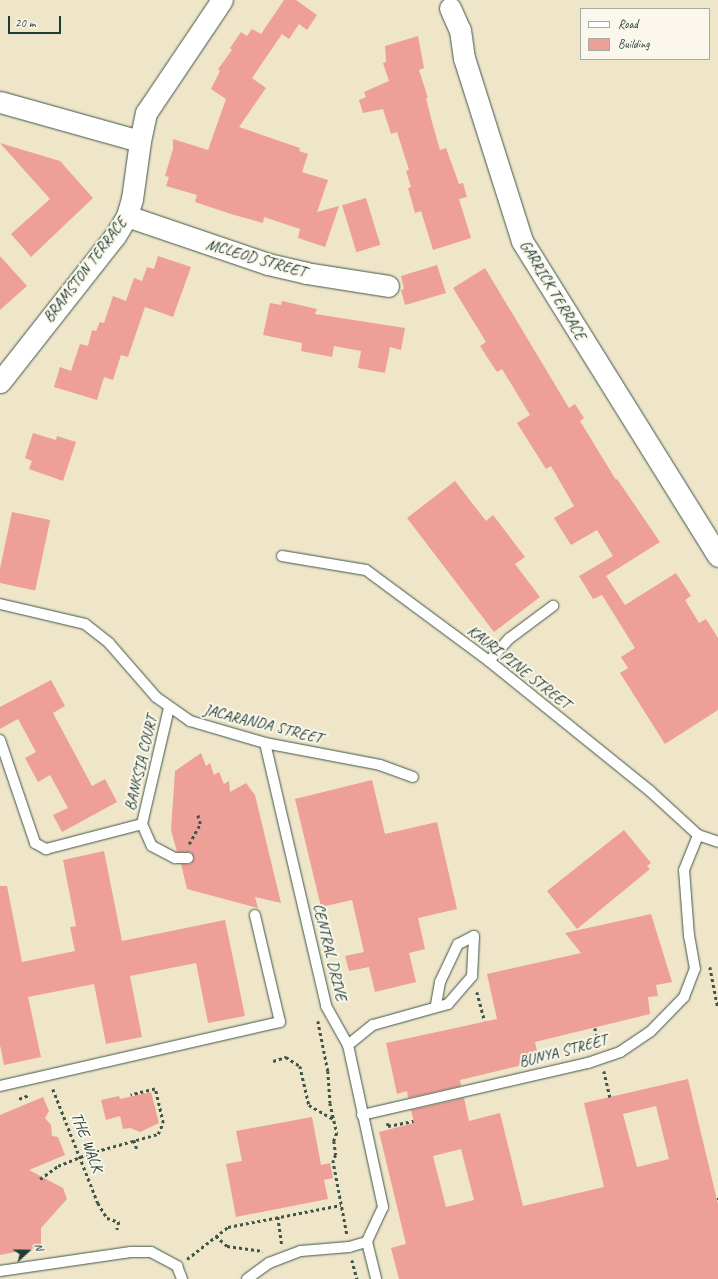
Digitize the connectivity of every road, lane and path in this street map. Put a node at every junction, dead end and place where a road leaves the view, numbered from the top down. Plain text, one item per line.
1 (222, 0) edge
2 (446, 4) edge
3 (0, 102) edge
4 (140, 141) junction
5 (127, 216) junction
6 (388, 286) dead end
7 (3, 370) edge
8 (282, 556) dead end
9 (718, 556) edge
10 (0, 604) edge
11 (553, 606) dead end
12 (489, 662) junction
13 (169, 708) junction
14 (0, 740) edge
15 (265, 743) junction
16 (413, 777) dead end
17 (197, 813) dead end
18 (142, 824) junction
19 (698, 835) junction
20 (718, 842) edge
21 (188, 847) dead end
22 (188, 858) dead end
23 (255, 915) dead end
24 (472, 976) junction
25 (436, 1005) junction
26 (317, 1017) dead end
27 (485, 1021) dead end
28 (348, 1045) junction
29 (273, 1061) dead end
30 (0, 1086) edge
31 (47, 1090) dead end
32 (33, 1094) dead end
33 (131, 1095) dead end
34 (19, 1099) dead end
35 (362, 1115) junction
36 (334, 1119) junction
37 (386, 1119) dead end
38 (414, 1121) dead end
39 (134, 1140) junction
40 (137, 1149) dead end
41 (80, 1158) junction
42 (40, 1180) dead end
43 (341, 1205) junction
44 (278, 1217) junction
45 (117, 1230) dead end
46 (216, 1236) junction
47 (281, 1238) dead end
48 (367, 1242) junction
49 (349, 1247) junction
50 (234, 1248) dead end
51 (177, 1266) junction
52 (0, 1271) edge
53 (182, 1279) edge
54 (247, 1279) edge
55 (357, 1279) edge
56 (376, 1279) edge

1 - 4 street, BRAMSTON TERRACE
2 - 9 street, GARRICK TERRACE
3 - 4 street
4 - 5 street, BRAMSTON TERRACE
5 - 6 street, MCLEOD STREET
5 - 7 street, BRAMSTON TERRACE
8 - 12 lane, KAURI PINE STREET
10 - 13 lane, JACARANDA STREET
11 - 12 lane
12 - 19 lane, KAURI PINE STREET
13 - 15 lane, JACARANDA STREET
13 - 18 lane, BANKSIA COURT
14 - 18 lane, BANKSIA COURT
15 - 16 lane, JACARANDA STREET
15 - 28 lane, CENTRAL DRIVE
17 - 21 path
18 - 22 lane, BANKSIA COURT
19 - 20 lane, KAURI PINE STREET
19 - 35 lane, BUNYA STREET
23 - 30 lane
24 - 25 lane
24 - 25 lane
24 - 27 path
25 - 28 lane
26 - 36 path
28 - 35 lane, CENTRAL DRIVE
29 - 36 path
31 - 41 path, THE WALK
32 - 34 path
33 - 39 path
35 - 48 lane, CENTRAL DRIVE
36 - 43 path
37 - 38 path
39 - 40 path
39 - 41 path
41 - 42 path
41 - 45 path, THE WALK
43 - 44 path
43 - 49 path
44 - 46 path
44 - 47 path
46 - 50 path
46 - 51 path
48 - 49 lane
48 - 56 lane
49 - 54 lane
49 - 55 path
51 - 52 lane
51 - 53 lane

